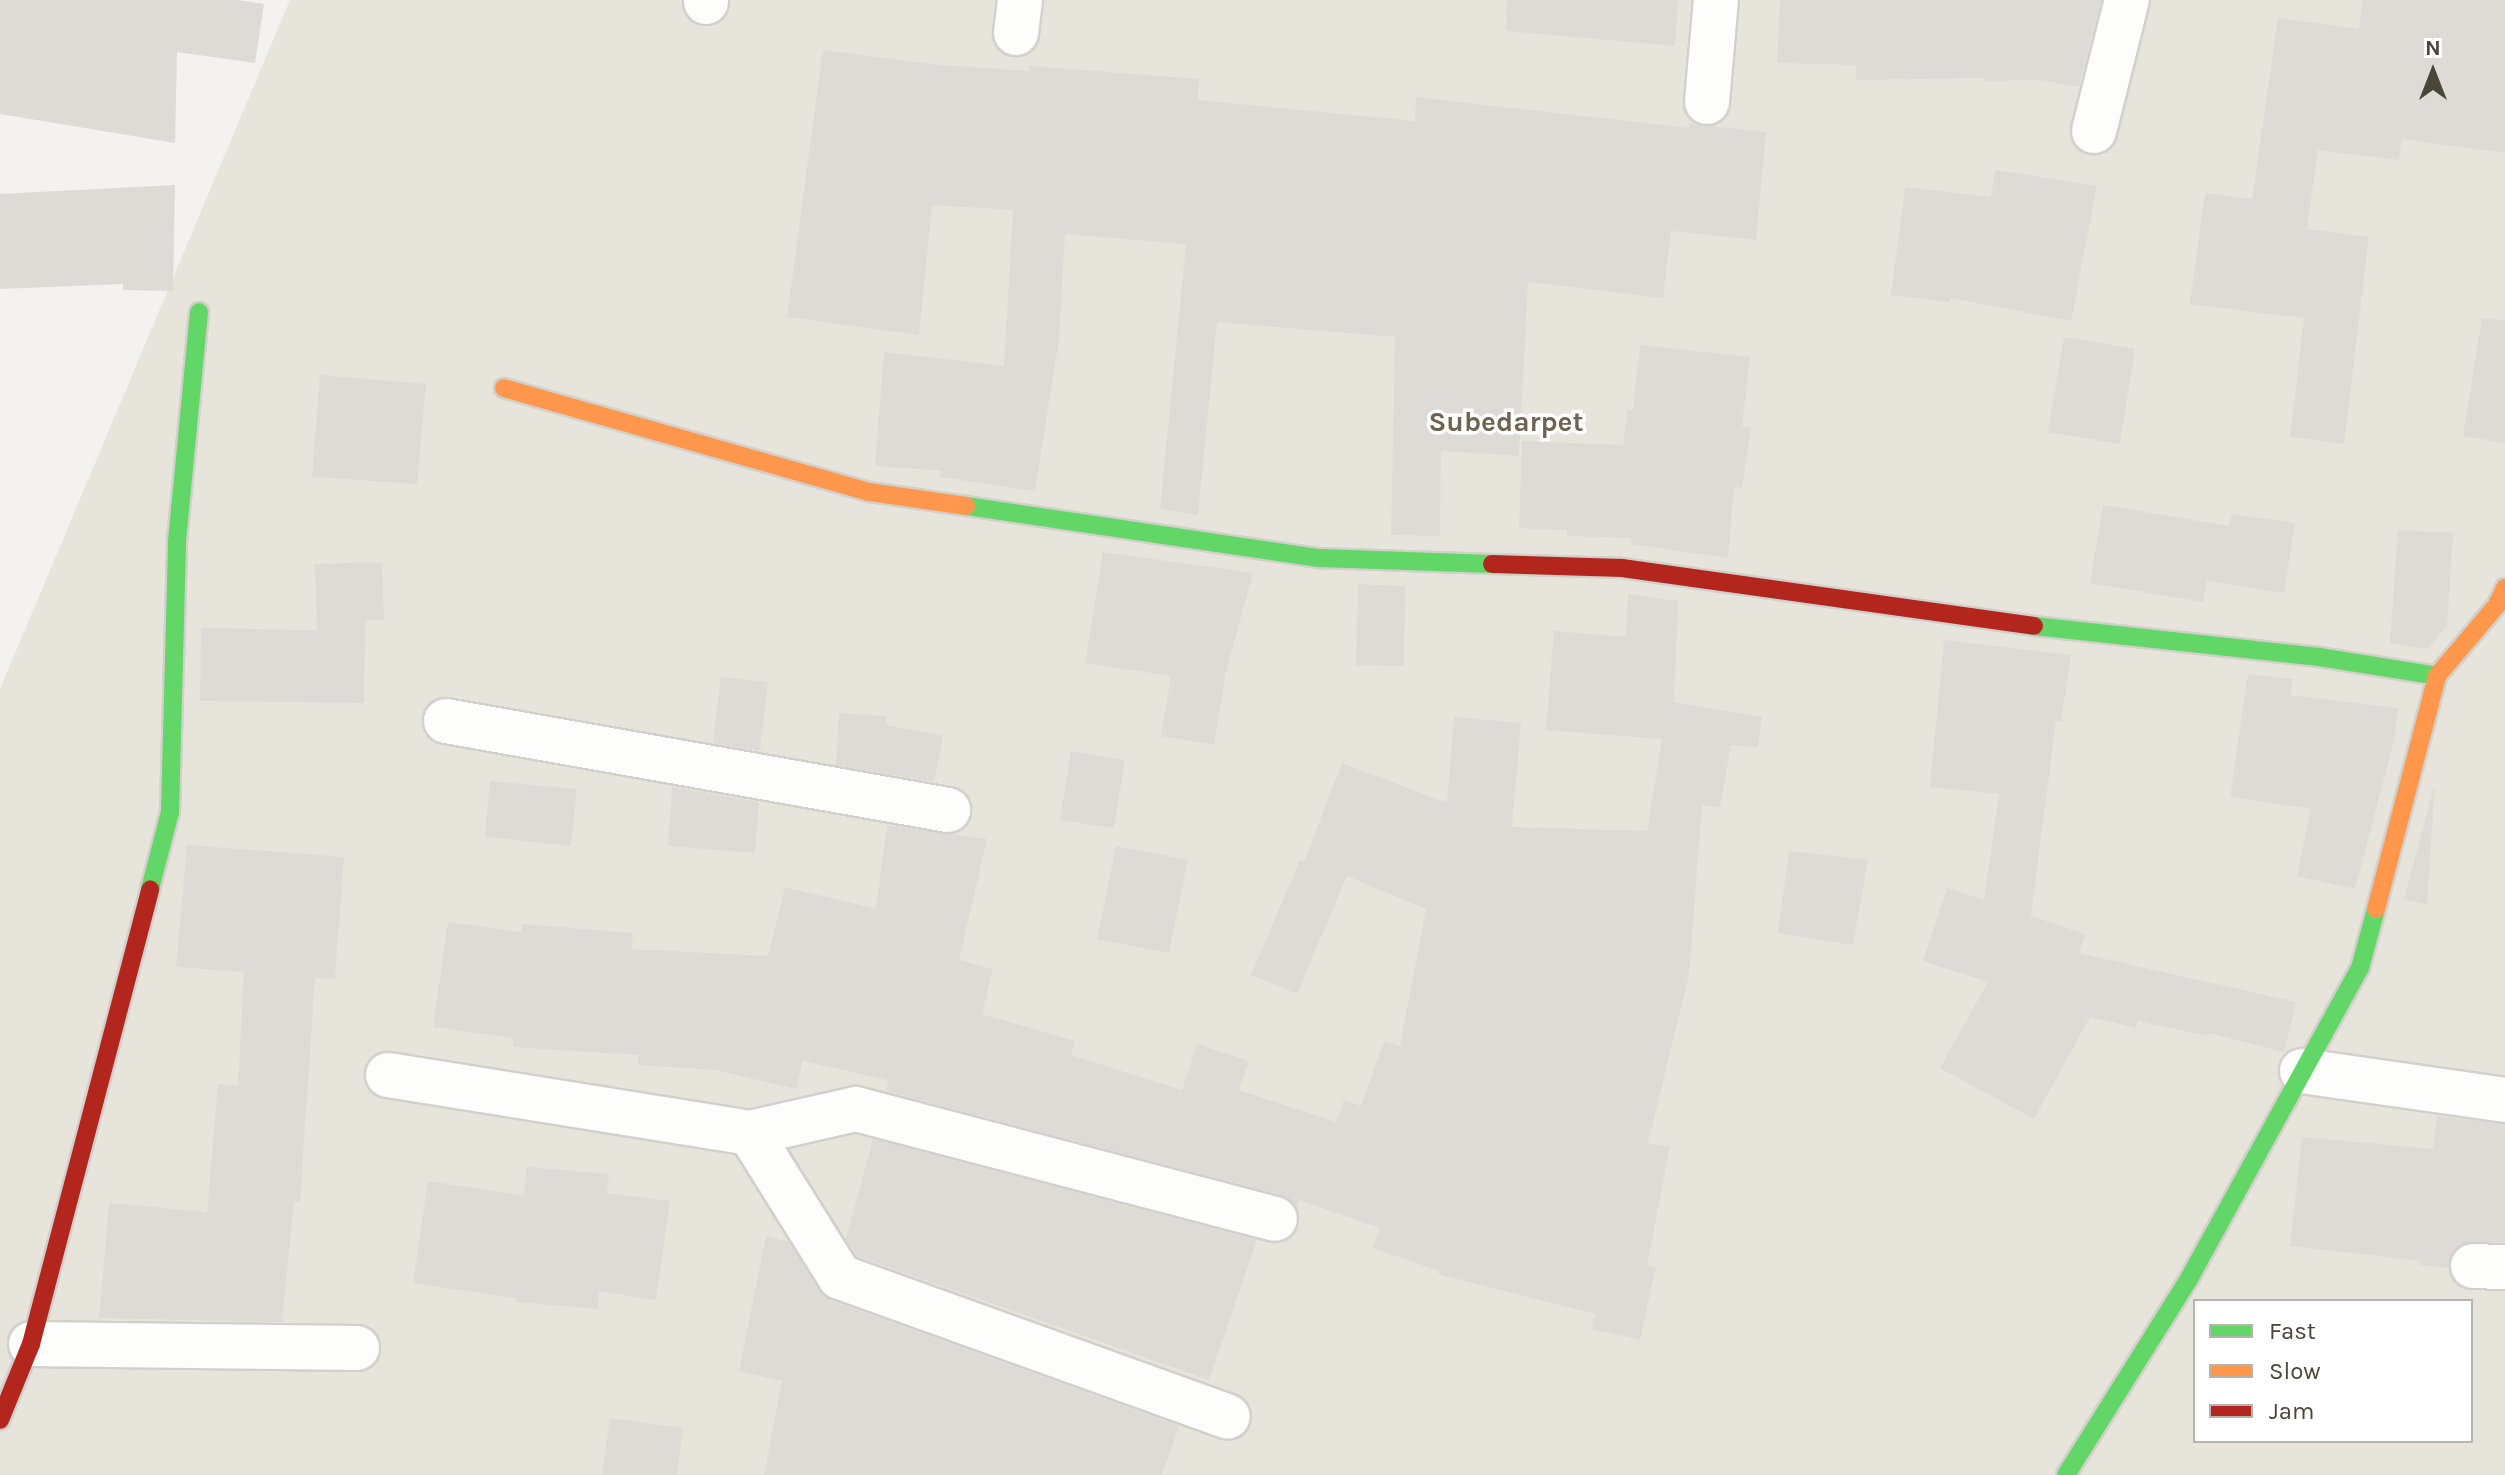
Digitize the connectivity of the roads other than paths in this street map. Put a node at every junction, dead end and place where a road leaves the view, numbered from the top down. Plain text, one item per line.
1 (1716, 0) edge
2 (2127, 0) edge
3 (1707, 102) dead end
4 (2094, 131) dead end
5 (199, 312) dead end
6 (504, 388) dead end
7 (2505, 588) edge
8 (2437, 676) junction
9 (446, 721) dead end
10 (948, 810) dead end
11 (2302, 1071) junction
12 (388, 1075) dead end
13 (2505, 1100) edge
14 (750, 1133) junction
15 (1275, 1219) dead end
16 (31, 1344) junction
17 (357, 1348) dead end
18 (1228, 1417) dead end
19 (0, 1420) edge
20 (2066, 1475) edge

1 - 3 street
2 - 4 street
5 - 16 street
6 - 8 street
7 - 8 street
8 - 11 street
9 - 10 street
11 - 13 street
11 - 20 street
12 - 14 street
14 - 15 street
14 - 18 street
16 - 17 street
16 - 19 street

